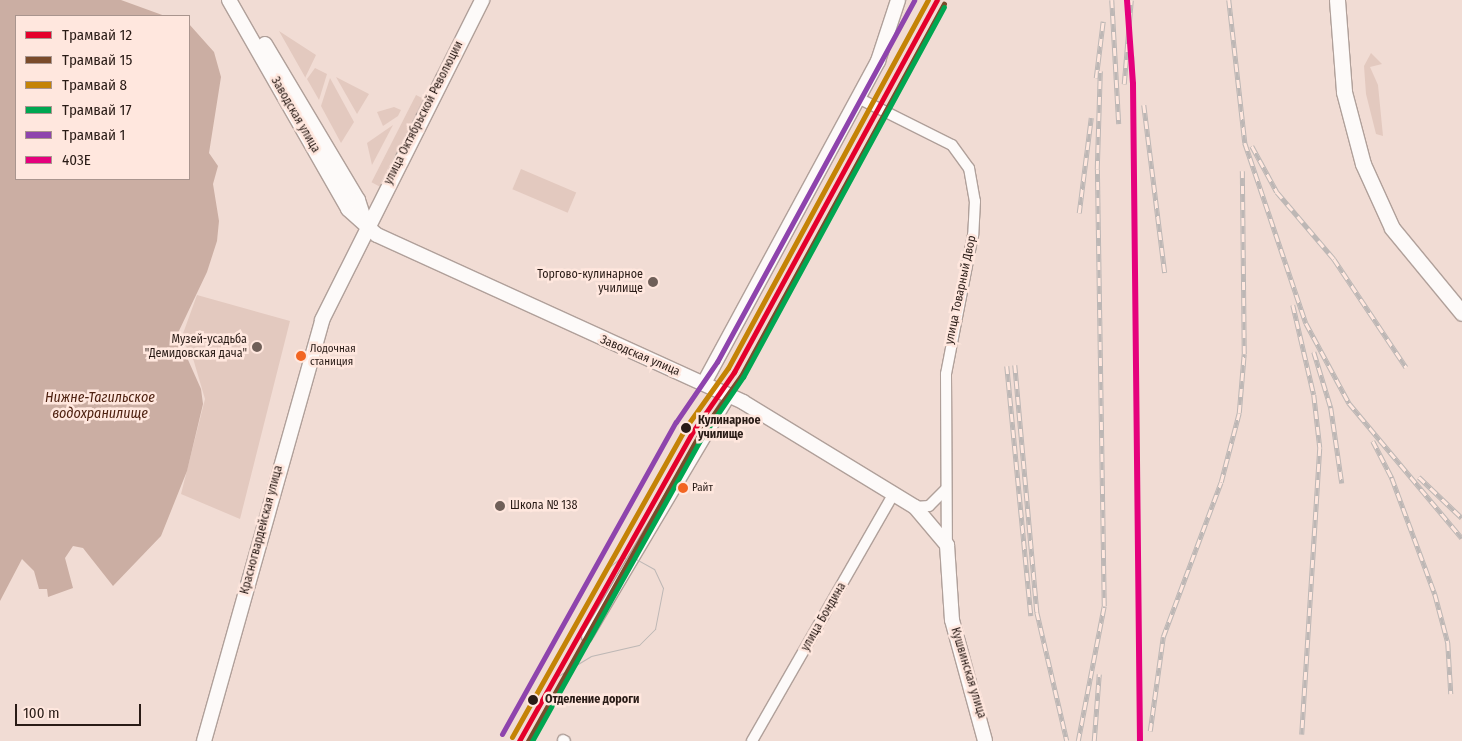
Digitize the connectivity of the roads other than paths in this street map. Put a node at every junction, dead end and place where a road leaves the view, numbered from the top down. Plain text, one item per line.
1 (229, 0) edge
2 (239, 0) edge
3 (482, 0) edge
4 (898, 0) edge
5 (1337, 0) edge
6 (858, 98) junction
7 (366, 226) junction
8 (1462, 313) edge
9 (322, 320) joint
10 (704, 383) junction
11 (730, 396) junction
12 (946, 490) junction
13 (894, 493) junction
14 (915, 507) junction
15 (947, 545) junction
16 (587, 637) dead end
17 (204, 741) edge
18 (752, 741) edge
19 (985, 741) edge

1 - 7 main road, Заводская улица
2 - 7 main road, Заводская улица
3 - 7 main road, улица Октябрьской Революции
4 - 6 main road
5 - 8 main road
6 - 10 main road
6 - 12 street, улица Товарный Двор
7 - 9 main road, улица Октябрьской Революции
7 - 10 main road, Заводская улица
9 - 17 main road, Красногвардейская улица
10 - 11 main road, Заводская улица
11 - 13 main road, Заводская улица
11 - 16 street
12 - 14 street
12 - 15 street, улица Товарный Двор
13 - 14 main road, Заводская улица
13 - 18 street, улица Бондина
14 - 15 main road, Заводская улица
15 - 19 main road, Кушвинская улица

